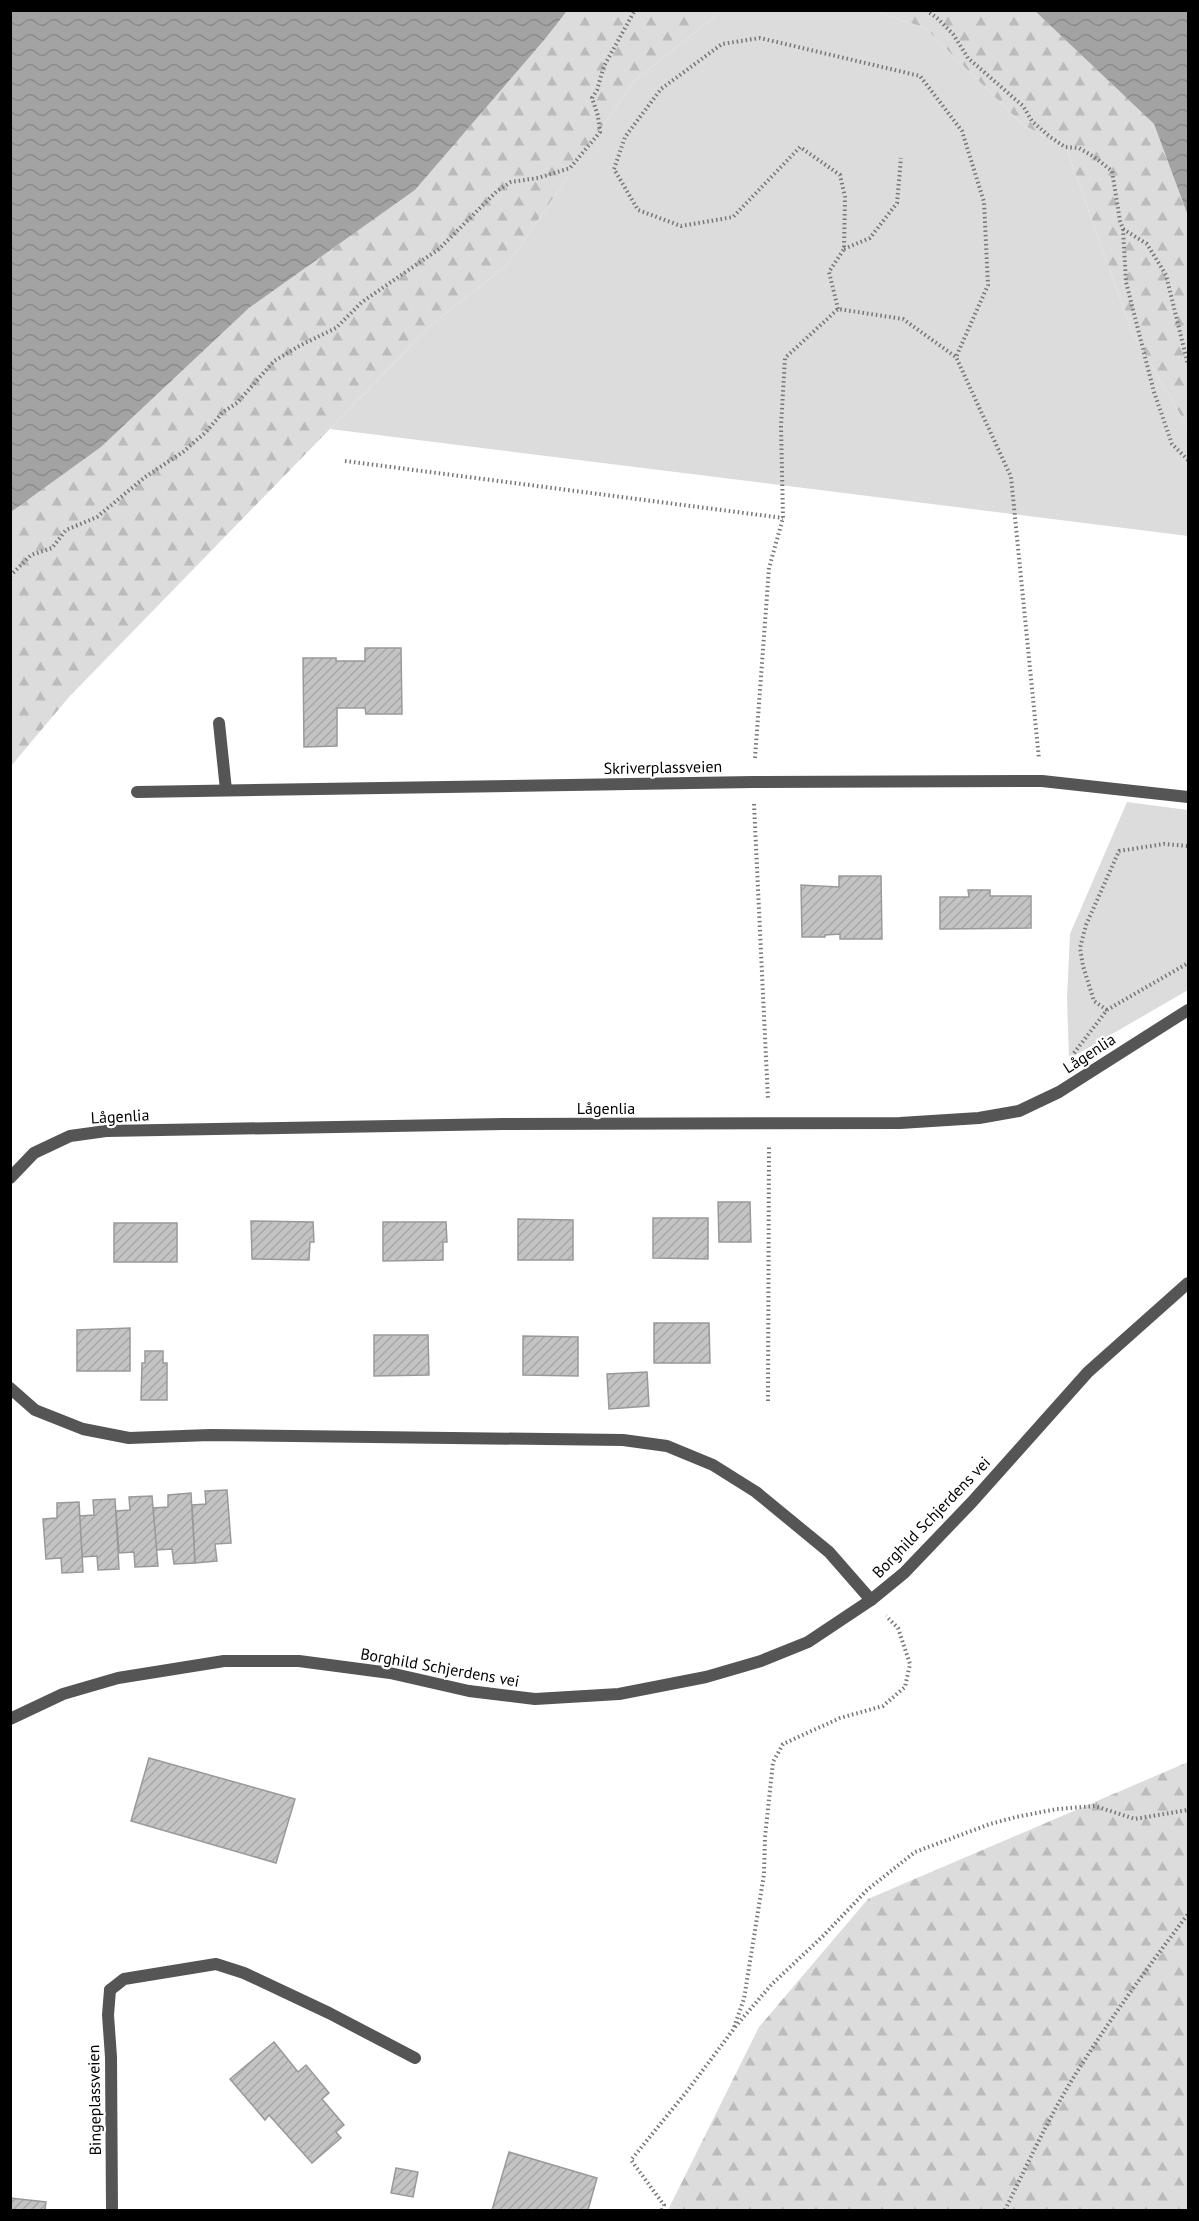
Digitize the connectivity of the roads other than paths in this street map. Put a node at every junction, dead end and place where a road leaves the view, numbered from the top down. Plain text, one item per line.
1 (219, 723) dead end
2 (226, 790) junction
3 (137, 792) dead end
4 (1188, 797) edge
5 (1188, 1010) edge
6 (10, 1178) edge
7 (1188, 1283) edge
8 (10, 1388) edge
9 (871, 1600) junction
10 (10, 1719) edge
11 (416, 2058) dead end
12 (112, 2211) edge

1 - 2 street
2 - 3 street, Skriverplassveien
2 - 4 street, Skriverplassveien
5 - 6 street, Lågenlia
7 - 9 street, Borghild Schjerdens vei
8 - 9 street
9 - 10 street, Borghild Schjerdens vei
11 - 12 street, Bingeplassveien

